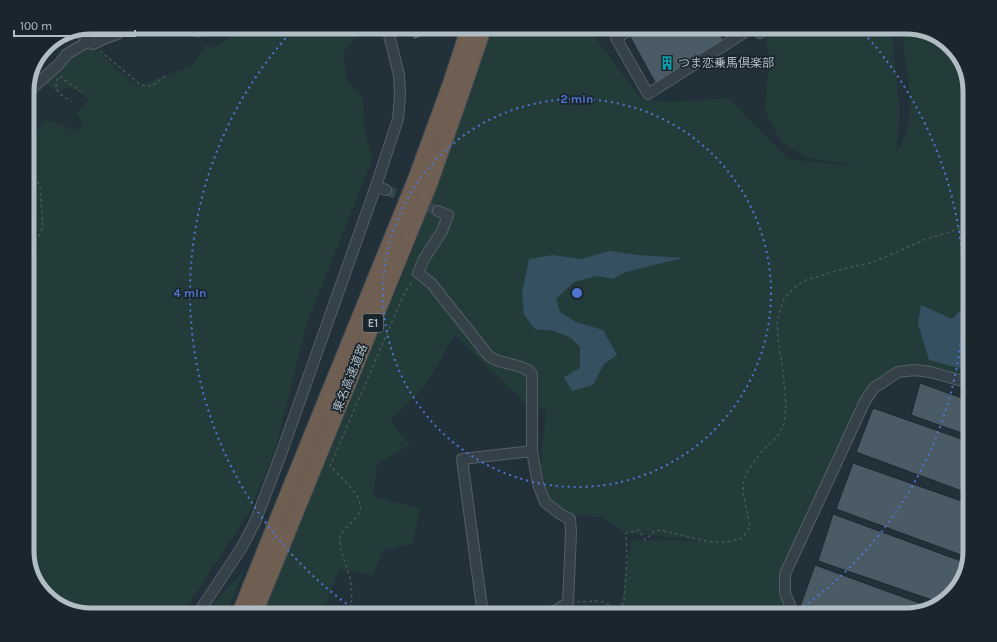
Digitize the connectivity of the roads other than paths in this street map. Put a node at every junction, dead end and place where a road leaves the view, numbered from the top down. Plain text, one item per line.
1 (105, 34) edge
2 (389, 34) edge
3 (467, 34) edge
4 (482, 34) edge
5 (623, 34) edge
6 (742, 34) edge
7 (83, 35) edge
8 (91, 43) junction
9 (34, 86) edge
10 (438, 211) tunnel mouth
11 (963, 381) edge
12 (532, 451) junction
13 (202, 608) edge
14 (243, 608) edge
15 (257, 608) edge
16 (482, 608) edge
17 (560, 608) edge
18 (789, 608) edge

1 - 8 street
2 - 13 street
3 - 14 highway, 東名高速道路 / E1
4 - 15 highway, 東名高速道路 / E1
5 - 6 street
7 - 8 street
8 - 9 street
10 - 12 street
11 - 18 street
12 - 16 street
12 - 17 street

